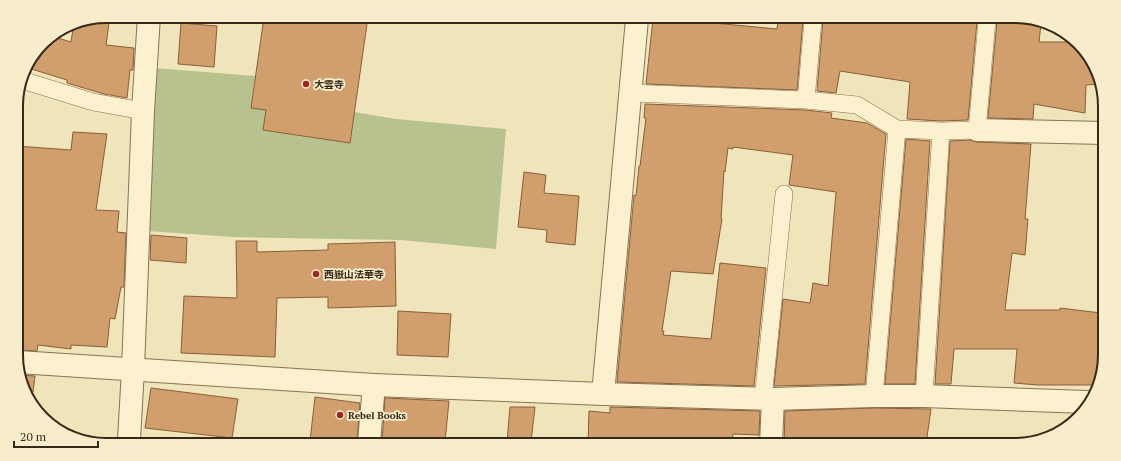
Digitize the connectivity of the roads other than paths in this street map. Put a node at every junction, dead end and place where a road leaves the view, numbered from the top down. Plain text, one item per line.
1 (149, 23) edge
2 (638, 23) edge
3 (813, 23) edge
4 (987, 23) edge
5 (27, 82) edge
6 (631, 93) junction
7 (806, 100) junction
8 (143, 111) junction
9 (896, 129) junction
10 (977, 130) junction
11 (941, 131) junction
12 (1098, 134) edge
13 (784, 194) dead end
14 (24, 362) edge
15 (133, 369) junction
16 (374, 385) junction
17 (603, 394) junction
18 (874, 396) junction
19 (924, 396) junction
20 (768, 399) junction
21 (1083, 402) edge
22 (129, 438) edge
23 (369, 438) edge
24 (771, 438) edge

1 - 8 street
2 - 6 street
3 - 7 lane
4 - 10 lane
5 - 8 lane
6 - 7 lane
6 - 17 street
7 - 9 lane
8 - 15 street
9 - 11 lane
9 - 18 lane
10 - 11 lane
10 - 12 street
11 - 19 lane
13 - 20 lane
14 - 15 street
15 - 16 street
15 - 22 street
16 - 17 street
16 - 23 street
17 - 20 street
18 - 19 street
18 - 20 street
19 - 21 street
20 - 24 street

